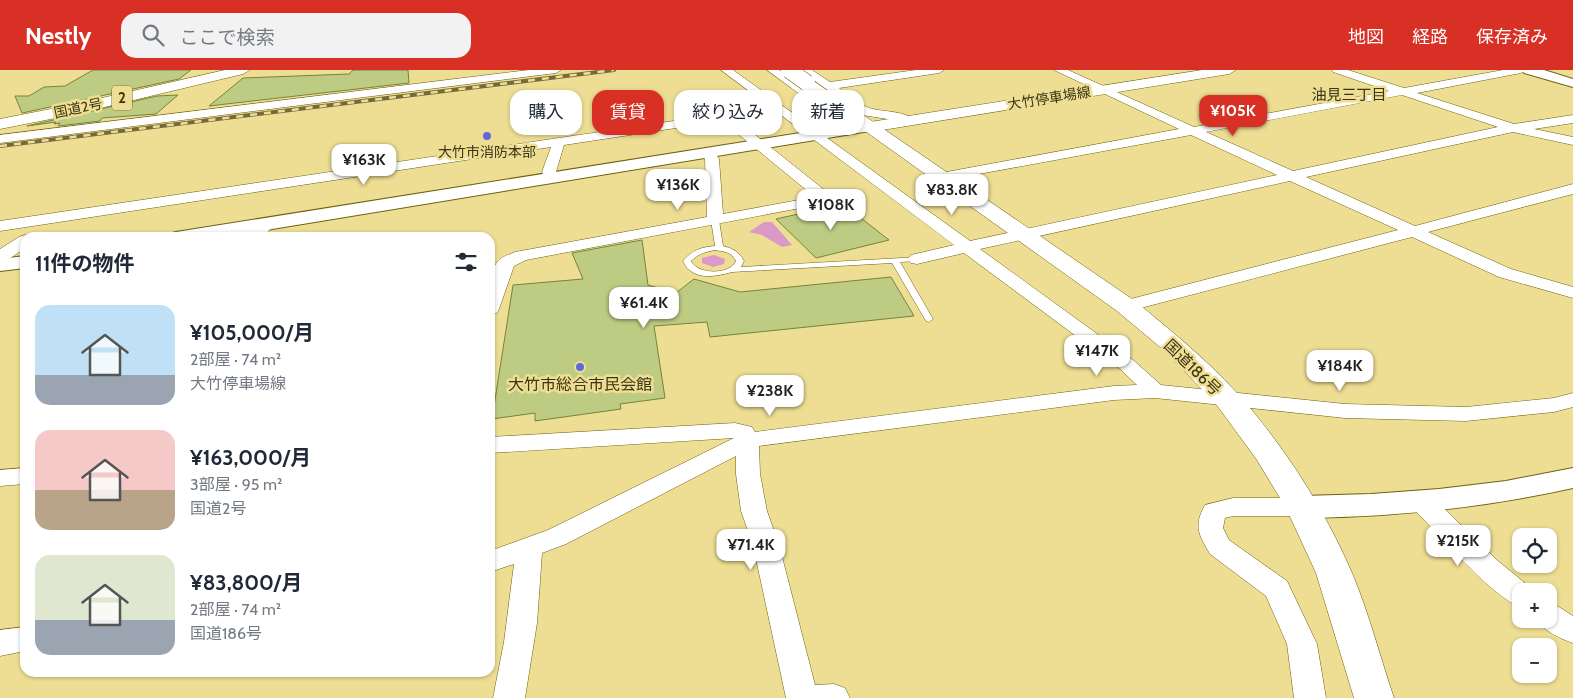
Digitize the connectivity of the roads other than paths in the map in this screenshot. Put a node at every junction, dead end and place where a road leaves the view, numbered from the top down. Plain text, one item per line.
1 (243, 70) edge
2 (556, 70) edge
3 (726, 70) edge
4 (772, 70) edge
5 (939, 70) edge
6 (1059, 70) edge
7 (1229, 70) edge
8 (1337, 70) edge
9 (1520, 70) edge
10 (1528, 70) edge
11 (806, 78) edge
12 (1573, 83) edge
13 (816, 90) edge
14 (1103, 90) junction
15 (1404, 92) junction
16 (1573, 120) edge
17 (909, 121) junction
18 (0, 124) edge
19 (674, 124) edge
20 (870, 127) junction
21 (864, 128) edge
22 (1513, 128) junction
23 (1192, 131) junction
24 (747, 135) edge
25 (822, 135) edge
26 (816, 136) junction
27 (0, 139) edge
28 (1573, 141) edge
29 (556, 142) junction
30 (760, 145) junction
31 (708, 153) junction
32 (1291, 175) junction
33 (941, 177) junction
34 (552, 178) junction
35 (1573, 188) edge
36 (50, 219) junction
37 (715, 220) junction
38 (0, 226) edge
39 (259, 231) edge
40 (1414, 231) junction
41 (36, 232) edge
42 (1023, 234) junction
43 (20, 243) edge
44 (968, 247) junction
45 (720, 248) junction
46 (0, 257) edge
47 (917, 259) joint
48 (895, 260) junction
49 (20, 263) edge
50 (0, 266) edge
51 (731, 270) junction
52 (1573, 293) edge
53 (495, 295) edge
54 (1126, 306) junction
55 (929, 319) dead end
56 (1155, 392) junction
57 (1226, 398) junction
58 (1573, 400) edge
59 (748, 441) junction
60 (495, 445) edge
61 (20, 476) edge
62 (0, 478) edge
63 (1573, 478) edge
64 (1422, 502) junction
65 (1302, 507) junction
66 (530, 548) junction
67 (495, 560) edge
68 (1512, 588) edge
69 (1557, 620) edge
70 (1573, 631) edge
71 (20, 640) edge
72 (0, 643) edge
73 (509, 698) edge
74 (802, 698) edge
75 (819, 698) edge
76 (834, 698) edge
77 (1310, 698) edge
78 (1374, 698) edge

1 - 18 main road, 国道2号 / 2
2 - 27 street
3 - 26 street
4 - 11 street
5 - 11 street
6 - 14 street
7 - 14 main road, 大竹停車場線
8 - 15 street
9 - 15 street
10 - 12 street
11 - 13 street
11 - 17 street
11 - 20 main road, 国道186号
14 - 17 main road, 大竹停車場線
14 - 23 street
15 - 22 street
15 - 23 street
16 - 22 street
17 - 20 main road, 大竹停車場線
19 - 29 street
20 - 21 street
20 - 33 main road, 国道186号
22 - 28 street
22 - 32 street
23 - 32 street
23 - 33 street
24 - 30 street
25 - 26 street
26 - 30 street
26 - 44 street
29 - 34 street
29 - 36 street
30 - 31 street
30 - 37 street
31 - 34 street
31 - 37 street
32 - 40 street
32 - 42 street
33 - 42 main road, 国道186号
34 - 39 street
35 - 40 street
36 - 38 street
36 - 41 street
37 - 45 lane
37 - 53 street
40 - 52 street
40 - 54 street
42 - 44 street
42 - 54 main road, 国道186号
43 - 46 street
44 - 47 street
44 - 56 street
45 - 51 lane
45 - 51 lane
47 - 48 lane
48 - 51 lane
48 - 55 lane
49 - 50 street
54 - 57 main road, 国道186号
56 - 57 street
56 - 59 street
57 - 58 street
57 - 65 main road, 国道186号
59 - 60 street
59 - 66 street
59 - 74 street
61 - 62 street
63 - 64 street
64 - 65 street
64 - 68 street
65 - 77 street
65 - 78 main road, 国道186号
66 - 67 street
66 - 73 street
69 - 70 street
71 - 72 street
75 - 76 street

